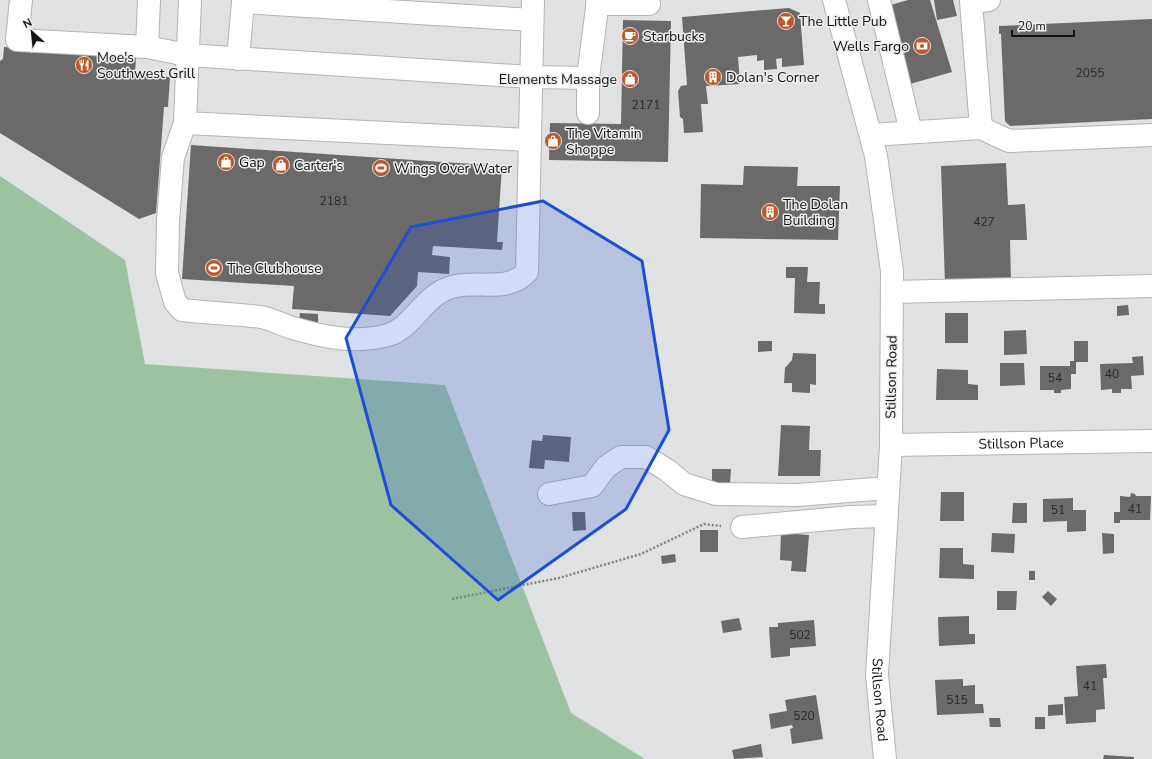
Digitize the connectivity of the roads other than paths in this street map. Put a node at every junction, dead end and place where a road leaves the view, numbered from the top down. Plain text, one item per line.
1 (21, 0) edge
2 (149, 0) edge
3 (190, 0) edge
4 (834, 0) edge
5 (879, 0) edge
6 (977, 1) edge
7 (598, 2) edge
8 (649, 4) dead end
9 (532, 10) edge
10 (147, 47) junction
11 (187, 56) junction
12 (238, 59) junction
13 (531, 77) junction
14 (588, 78) junction
15 (588, 113) dead end
16 (185, 123) junction
17 (981, 128) junction
18 (911, 132) junction
19 (870, 135) junction
20 (1152, 135) edge
21 (530, 140) junction
22 (1152, 286) edge
23 (892, 292) junction
24 (1152, 440) edge
25 (891, 445) junction
26 (888, 488) junction
27 (549, 494) dead end
28 (886, 516) junction
29 (742, 527) road end
30 (885, 759) edge

1 - 10 main road
2 - 10 main road
3 - 11 main road
4 - 19 main road, Stillson Road
5 - 18 main road
6 - 17 main road
7 - 8 main road
7 - 14 main road
9 - 12 main road
9 - 13 main road
10 - 11 main road
11 - 12 main road
11 - 16 main road
12 - 13 main road
13 - 14 main road
13 - 21 main road
14 - 15 main road
16 - 21 main road
16 - 21 main road
17 - 18 main road
17 - 20 main road
18 - 19 main road
19 - 23 main road, Stillson Road
22 - 23 main road
23 - 25 main road, Stillson Road
24 - 25 main road, Stillson Place
25 - 26 main road, Stillson Road
26 - 27 main road
26 - 28 main road, Stillson Road
28 - 29 main road
28 - 30 main road, Stillson Road

